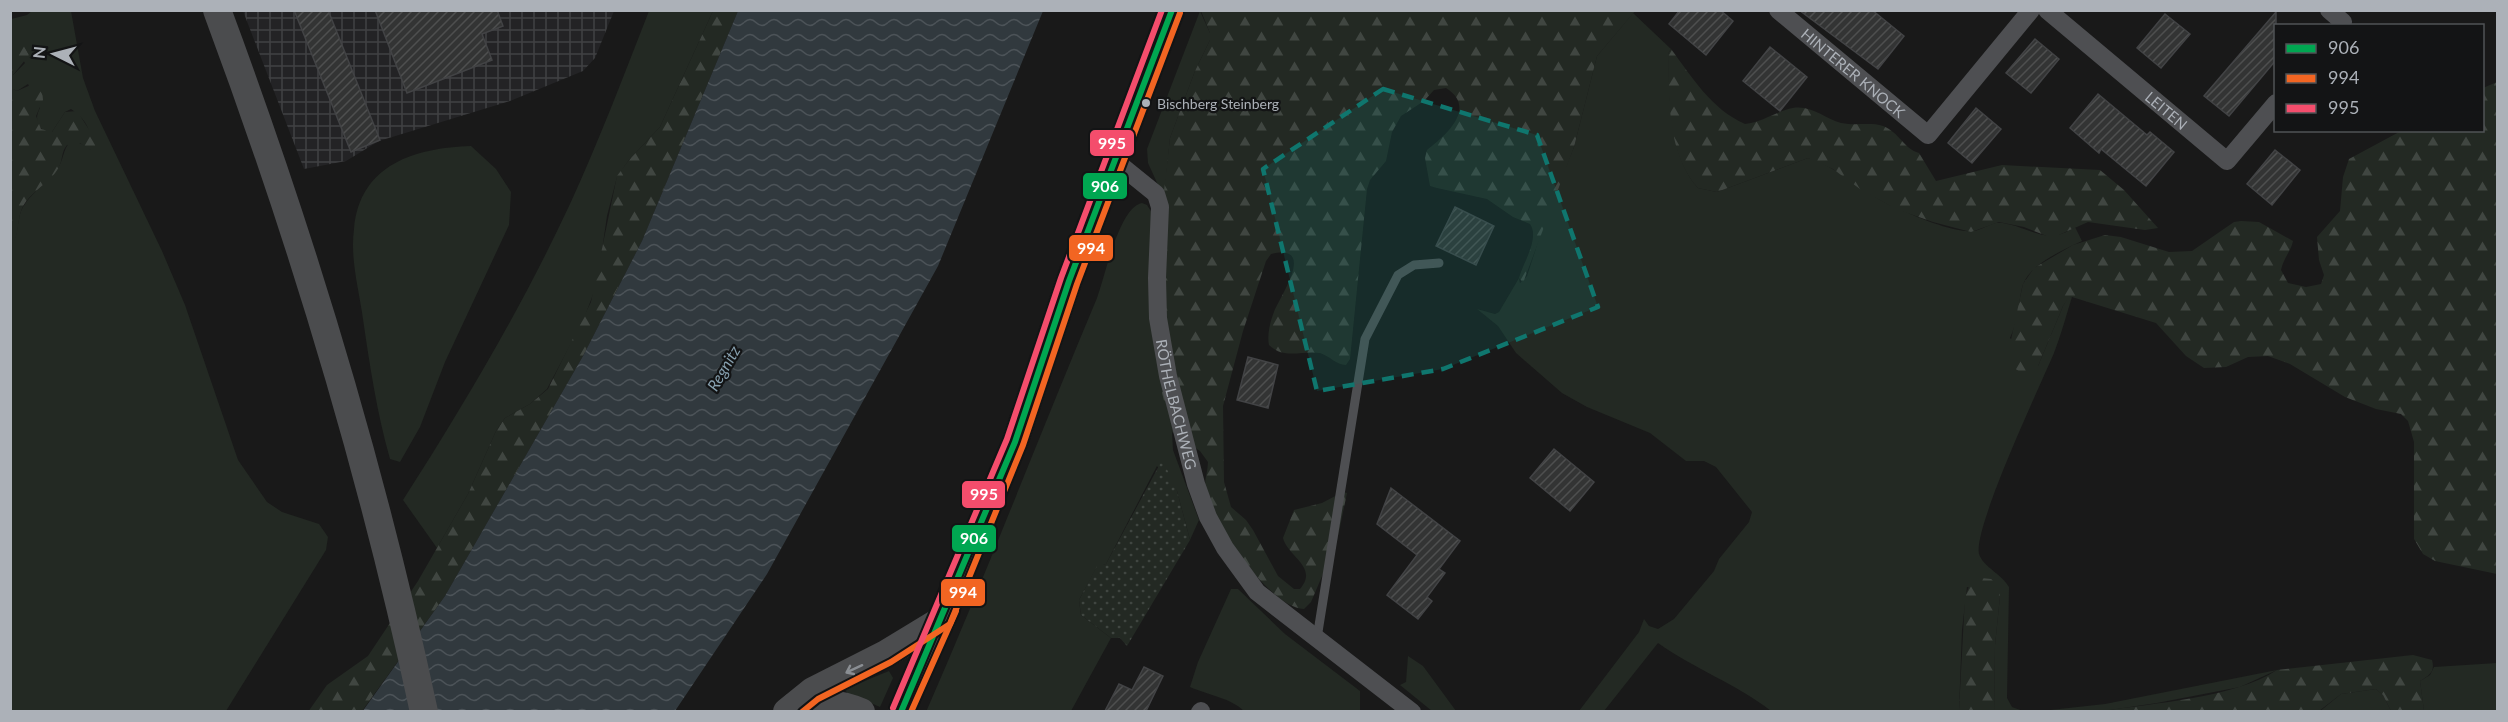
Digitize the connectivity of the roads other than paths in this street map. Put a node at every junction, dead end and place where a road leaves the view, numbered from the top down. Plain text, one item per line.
1 (217, 10) edge
2 (1172, 10) edge
3 (1778, 10) edge
4 (2031, 10) edge
5 (2047, 10) edge
6 (2328, 10) edge
7 (2342, 24) edge
8 (2274, 105) edge
9 (1114, 160) junction
10 (1439, 263) dead end
11 (942, 621) junction
12 (1310, 633) junction
13 (790, 709) edge
14 (424, 711) edge
15 (861, 711) edge
16 (901, 711) edge
17 (1412, 711) edge

1 - 14 main road
2 - 9 street
3 - 4 street, HINTERER KNOCK
5 - 8 street, LEITEN
6 - 7 street
9 - 11 street
9 - 12 street, RÖTHELBACHWEG
10 - 12 lane
11 -> 13 main road
11 - 16 street
12 - 17 street, RÖTHELBACHWEG
13 - 15 main road

